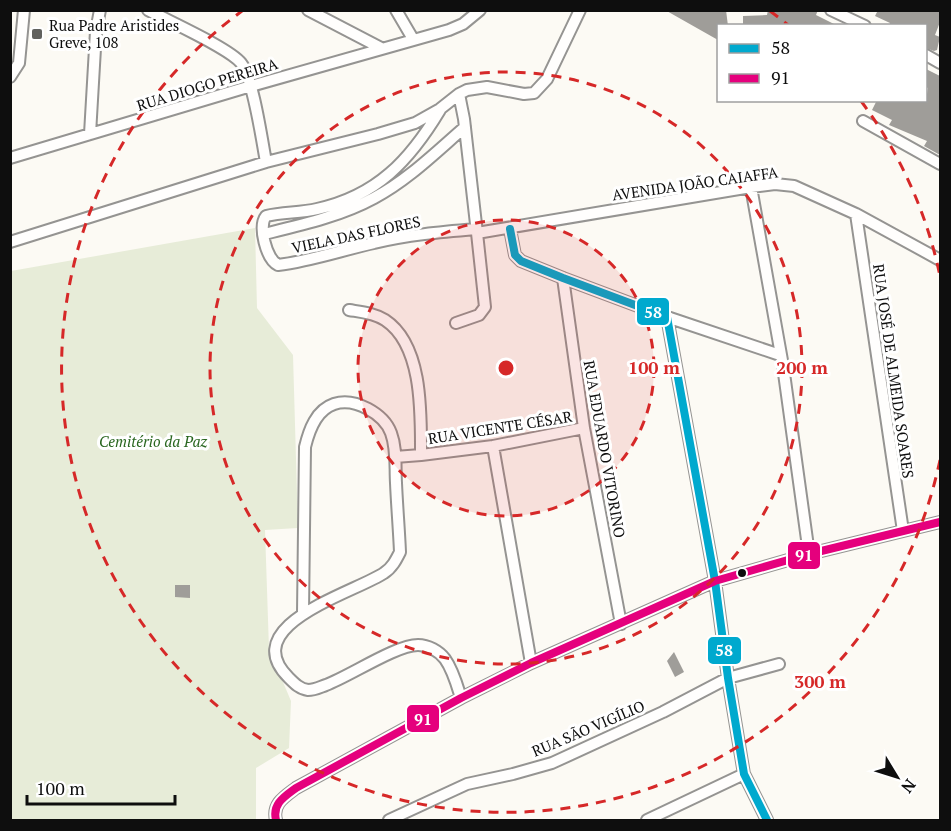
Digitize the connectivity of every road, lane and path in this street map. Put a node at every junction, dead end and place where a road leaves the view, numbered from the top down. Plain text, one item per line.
1 (24, 10) edge
2 (100, 10) edge
3 (148, 10) edge
4 (308, 10) edge
5 (396, 10) edge
6 (480, 10) edge
7 (580, 10) edge
8 (831, 10) edge
9 (861, 24) edge
10 (413, 39) junction
11 (381, 48) junction
12 (10, 77) edge
13 (251, 86) junction
14 (459, 94) junction
15 (440, 109) junction
16 (863, 121) dead end
17 (465, 127) junction
18 (90, 134) junction
19 (10, 158) edge
20 (266, 162) junction
21 (940, 164) edge
22 (751, 187) junction
23 (856, 214) junction
24 (510, 229) junction
25 (476, 231) junction
26 (264, 234) junction
27 (10, 242) edge
28 (940, 260) edge
29 (563, 278) junction
30 (349, 310) dead end
31 (667, 316) junction
32 (456, 323) dead end
33 (780, 355) junction
34 (584, 428) junction
35 (493, 446) junction
36 (421, 454) junction
37 (395, 457) junction
38 (940, 522) edge
39 (903, 531) junction
40 (809, 554) junction
41 (715, 581) junction
42 (303, 614) junction
43 (621, 624) junction
44 (531, 663) junction
45 (779, 664) dead end
46 (728, 678) junction
47 (460, 698) junction
48 (744, 774) junction
49 (276, 820) edge
50 (389, 820) edge
51 (647, 820) edge
52 (767, 820) edge

1 - 12 street
2 - 18 street
3 - 13 street
4 - 11 street
5 - 10 street
6 - 10 street, RUA DIOGO PEREIRA
7 - 14 street
8 - 9 street
10 - 11 street, RUA DIOGO PEREIRA
11 - 13 street, RUA DIOGO PEREIRA
13 - 18 street, RUA DIOGO PEREIRA
13 - 20 street
14 - 15 street
14 - 17 street
15 - 20 street
15 - 26 street
16 - 21 street
17 - 25 street
17 - 26 street
18 - 19 street, RUA DIOGO PEREIRA
20 - 27 street
22 - 23 street, AVENIDA JOÃO CAIAFFA
22 - 24 street, AVENIDA JOÃO CAIAFFA
22 - 33 street
23 - 28 street, AVENIDA JOÃO CAIAFFA
23 - 39 street, RUA JOSÉ DE ALMEIDA SOARES
24 - 25 street, AVENIDA JOÃO CAIAFFA
24 - 29 street
25 - 26 street, VIELA DAS FLORES
25 - 32 street
29 - 31 street
29 - 34 street, RUA EDUARDO VITORINO
30 - 36 street
31 - 33 street
31 - 41 street
33 - 40 street
34 - 35 street, RUA VICENTE CÉSAR
34 - 43 street, RUA EDUARDO VITORINO
35 - 36 street, RUA VICENTE CÉSAR
35 - 44 street
36 - 37 street, RUA VICENTE CÉSAR
37 - 42 street
37 - 42 street
38 - 39 street
39 - 40 street
40 - 41 street
41 - 43 street
41 - 46 street
42 - 47 street
43 - 44 street
44 - 47 street
45 - 46 street, RUA SÃO VIGÍLIO
46 - 48 street
46 - 50 street, RUA SÃO VIGÍLIO
47 - 49 street
48 - 51 street
48 - 52 street

